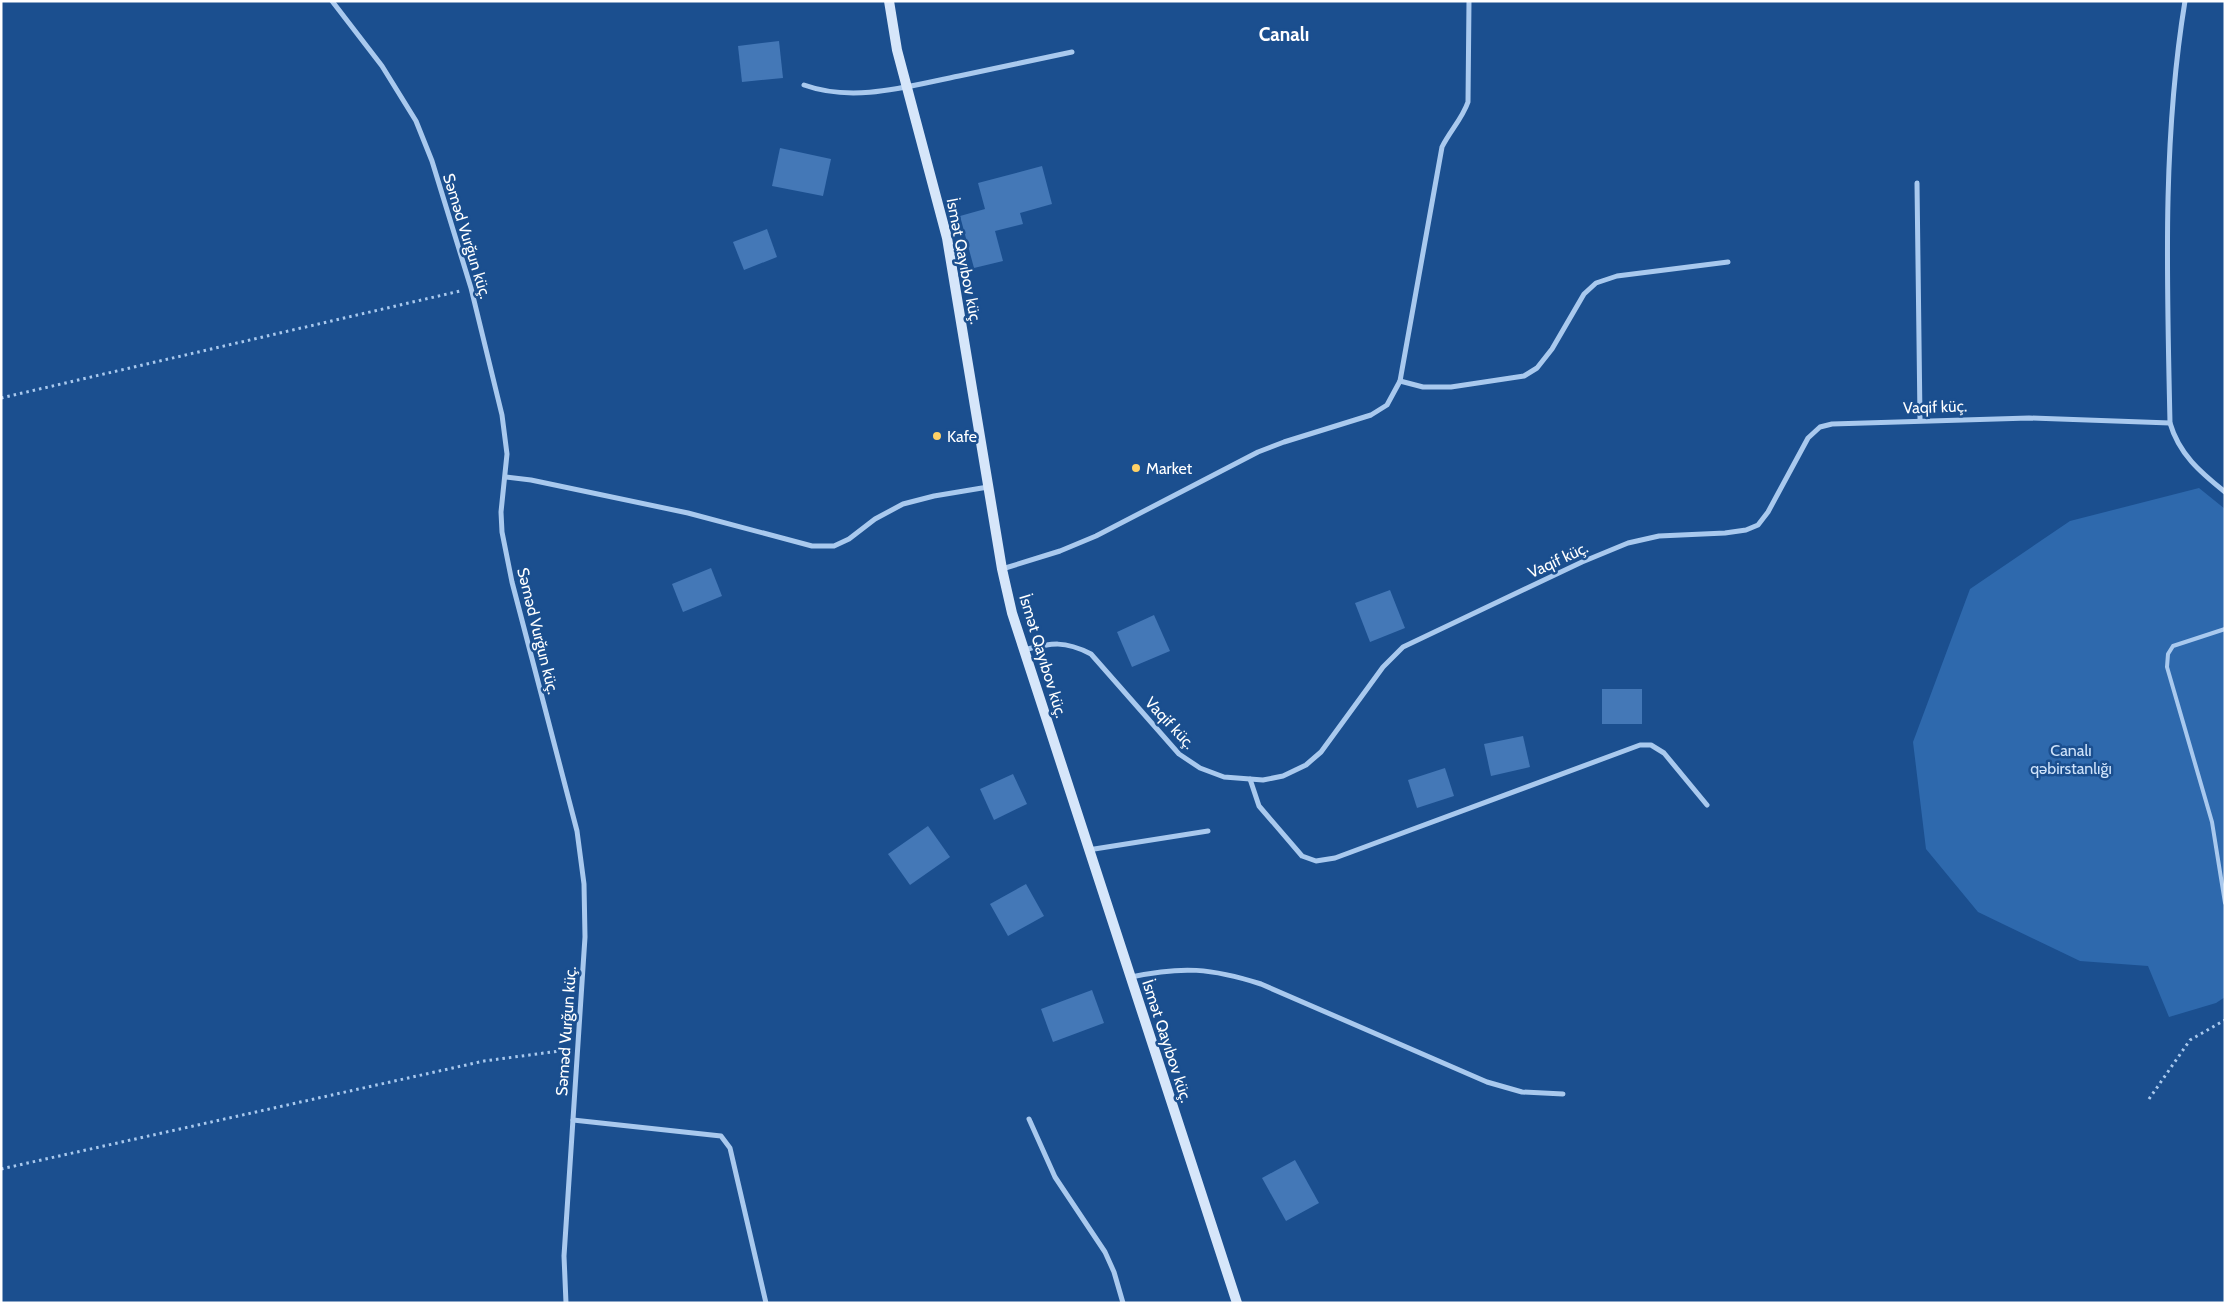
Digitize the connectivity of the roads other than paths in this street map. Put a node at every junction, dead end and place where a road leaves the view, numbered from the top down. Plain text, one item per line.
1 (332, 1) edge
2 (889, 1) edge
3 (1469, 1) edge
4 (2185, 1) edge
5 (1072, 52) dead end
6 (804, 85) dead end
7 (906, 87) junction
8 (1917, 183) dead end
9 (1728, 262) dead end
10 (1400, 381) junction
11 (1920, 420) junction
12 (2170, 423) junction
13 (506, 477) junction
14 (988, 487) junction
15 (2225, 492) edge
16 (1002, 569) junction
17 (2225, 628) edge
18 (1024, 650) junction
19 (1250, 779) junction
20 (1707, 805) dead end
21 (1208, 831) dead end
22 (1088, 850) junction
23 (2225, 903) edge
24 (1130, 977) junction
25 (1563, 1094) dead end
26 (1029, 1119) dead end
27 (573, 1120) junction
28 (566, 1303) edge
29 (766, 1303) edge
30 (1122, 1303) edge
31 (1236, 1303) edge

1 - 13 street, Səməd Vurğun küç.
2 - 7 street, İsmət Qayıbov küç.
3 - 10 street
4 - 12 street
5 - 7 street
6 - 7 street
7 - 14 street, İsmət Qayıbov küç.
8 - 11 street
9 - 10 street
10 - 16 street
11 - 12 street, Vaqif küç.
11 - 19 street, Vaqif küç.
12 - 15 street
13 - 14 street
13 - 27 street, Səməd Vurğun küç.
14 - 16 street, İsmət Qayıbov küç.
16 - 18 street, İsmət Qayıbov küç.
17 - 23 lane
18 - 19 street, Vaqif küç.
18 - 22 street, İsmət Qayıbov küç.
19 - 20 street
21 - 22 street
22 - 24 street, İsmət Qayıbov küç.
24 - 25 street
24 - 31 street, İsmət Qayıbov küç.
26 - 30 street
27 - 28 street, Səməd Vurğun küç.
27 - 29 street

